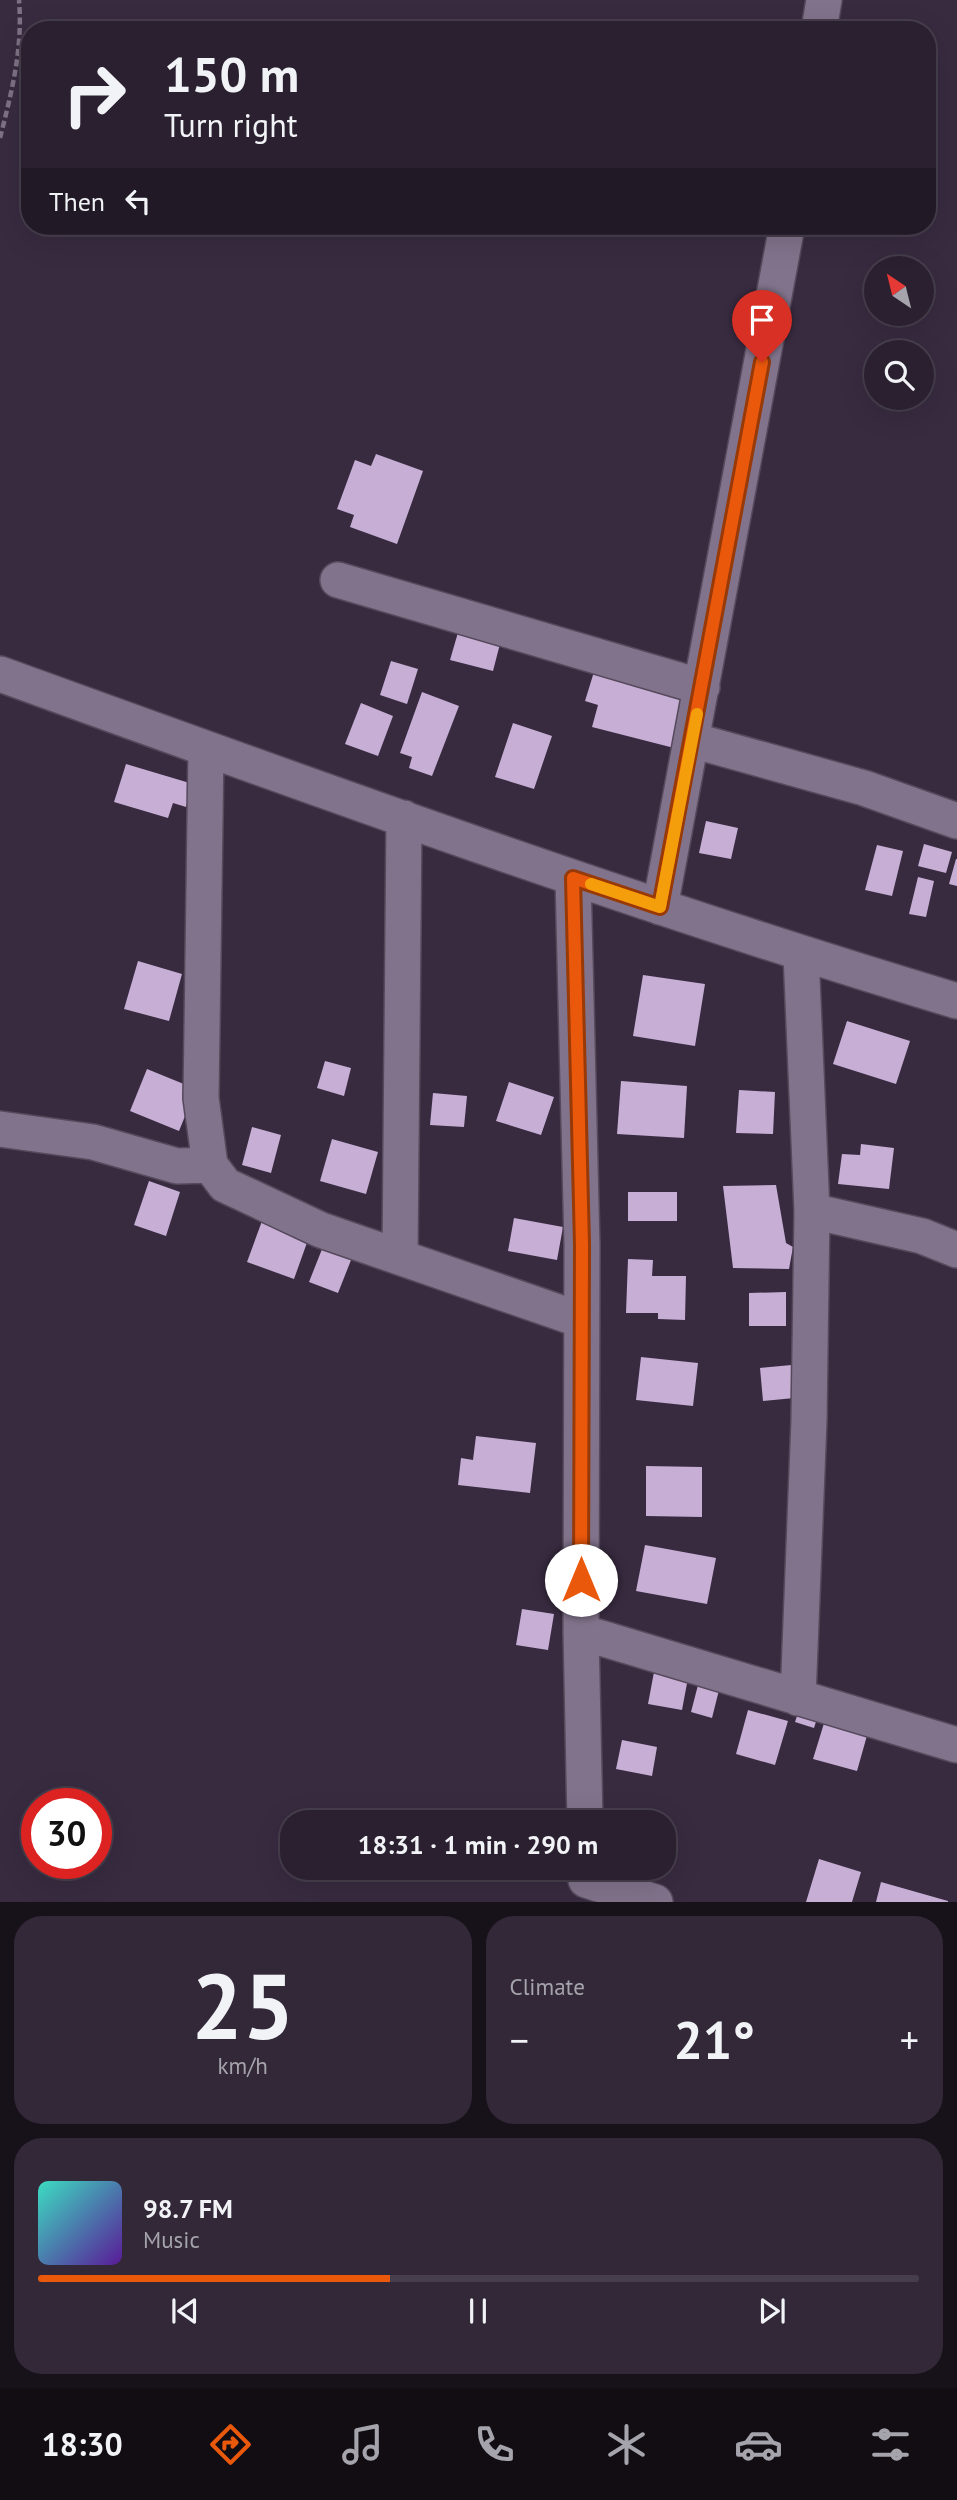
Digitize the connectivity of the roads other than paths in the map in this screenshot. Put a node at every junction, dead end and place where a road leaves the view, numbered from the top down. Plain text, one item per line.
1 (824, 0) edge
2 (820, 21) edge
3 (786, 235) edge
4 (338, 580) dead end
5 (0, 674) edge
6 (702, 687) junction
7 (692, 740) junction
8 (206, 749) junction
9 (404, 818) junction
10 (957, 821) edge
11 (573, 878) junction
12 (660, 907) junction
13 (801, 954) junction
14 (957, 1000) edge
15 (0, 1129) edge
16 (210, 1166) junction
17 (812, 1211) junction
18 (957, 1250) edge
19 (400, 1256) junction
20 (581, 1320) junction
21 (581, 1632) junction
22 (798, 1698) junction
23 (957, 1745) edge
24 (585, 1810) edge
25 (586, 1883) edge
26 (654, 1902) edge

1 - 2 street
3 - 6 street
4 - 6 street
5 - 8 street
6 - 7 street
7 - 10 street
7 - 12 street
8 - 9 street
8 - 16 street
9 - 11 street
9 - 19 street
11 - 12 street
11 - 20 street
12 - 13 street
13 - 14 street
13 - 17 street
15 - 16 street
16 - 19 street
17 - 18 street
17 - 22 street
19 - 20 street
20 - 21 street
21 - 22 street
21 - 24 street
22 - 23 street
25 - 26 street

